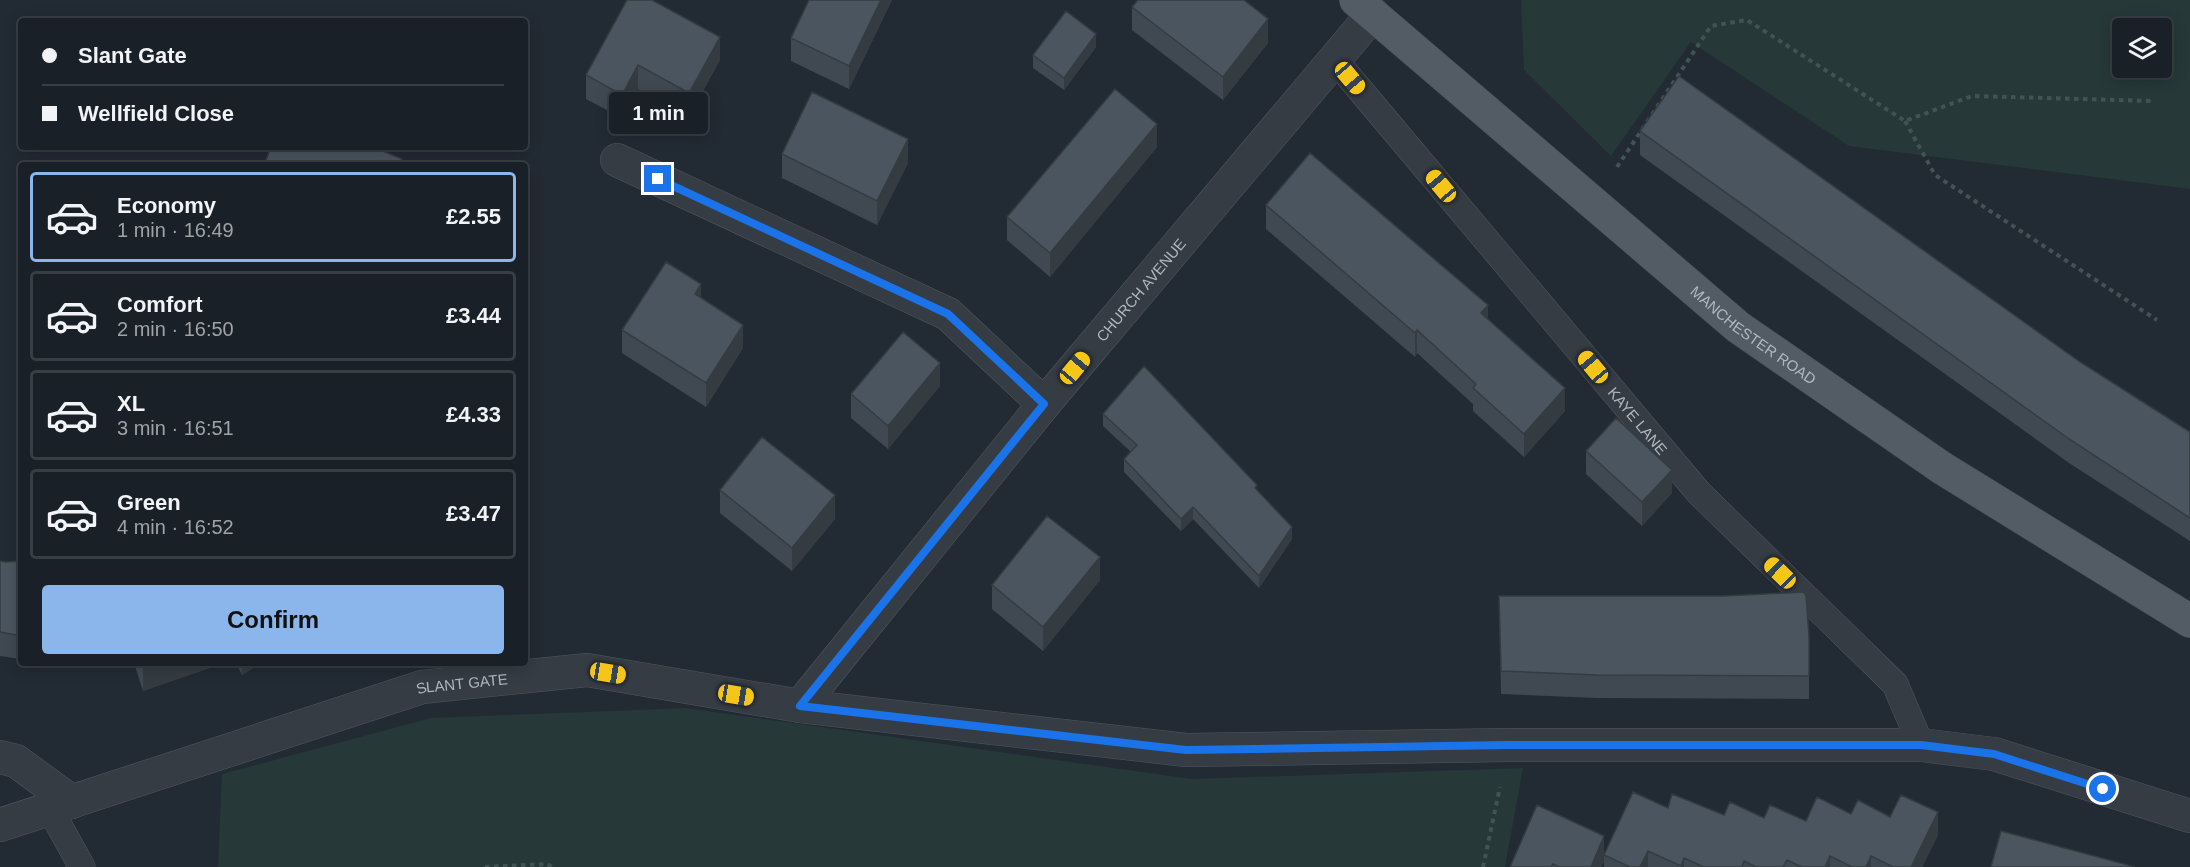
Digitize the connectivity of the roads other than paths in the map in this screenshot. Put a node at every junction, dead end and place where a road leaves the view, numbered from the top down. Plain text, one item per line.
1 (1365, 7) edge
2 (1335, 60) junction
3 (617, 160) dead end
4 (1044, 404) junction
5 (2190, 621) edge
6 (800, 706) junction
7 (1921, 745) junction
8 (0, 757) edge
9 (61, 806) junction
10 (2190, 816) edge
11 (0, 825) edge
12 (82, 867) edge

1 - 2 street, CHURCH AVENUE
1 - 5 main road, MANCHESTER ROAD
2 - 4 street, CHURCH AVENUE
2 - 7 lane, KAYE LANE
3 - 4 street
4 - 6 street, CHURCH AVENUE
6 - 7 street, SLANT GATE
6 - 9 street, SLANT GATE
7 - 10 street, SLANT GATE
8 - 9 street
9 - 11 street, SLANT GATE
9 - 12 lane

